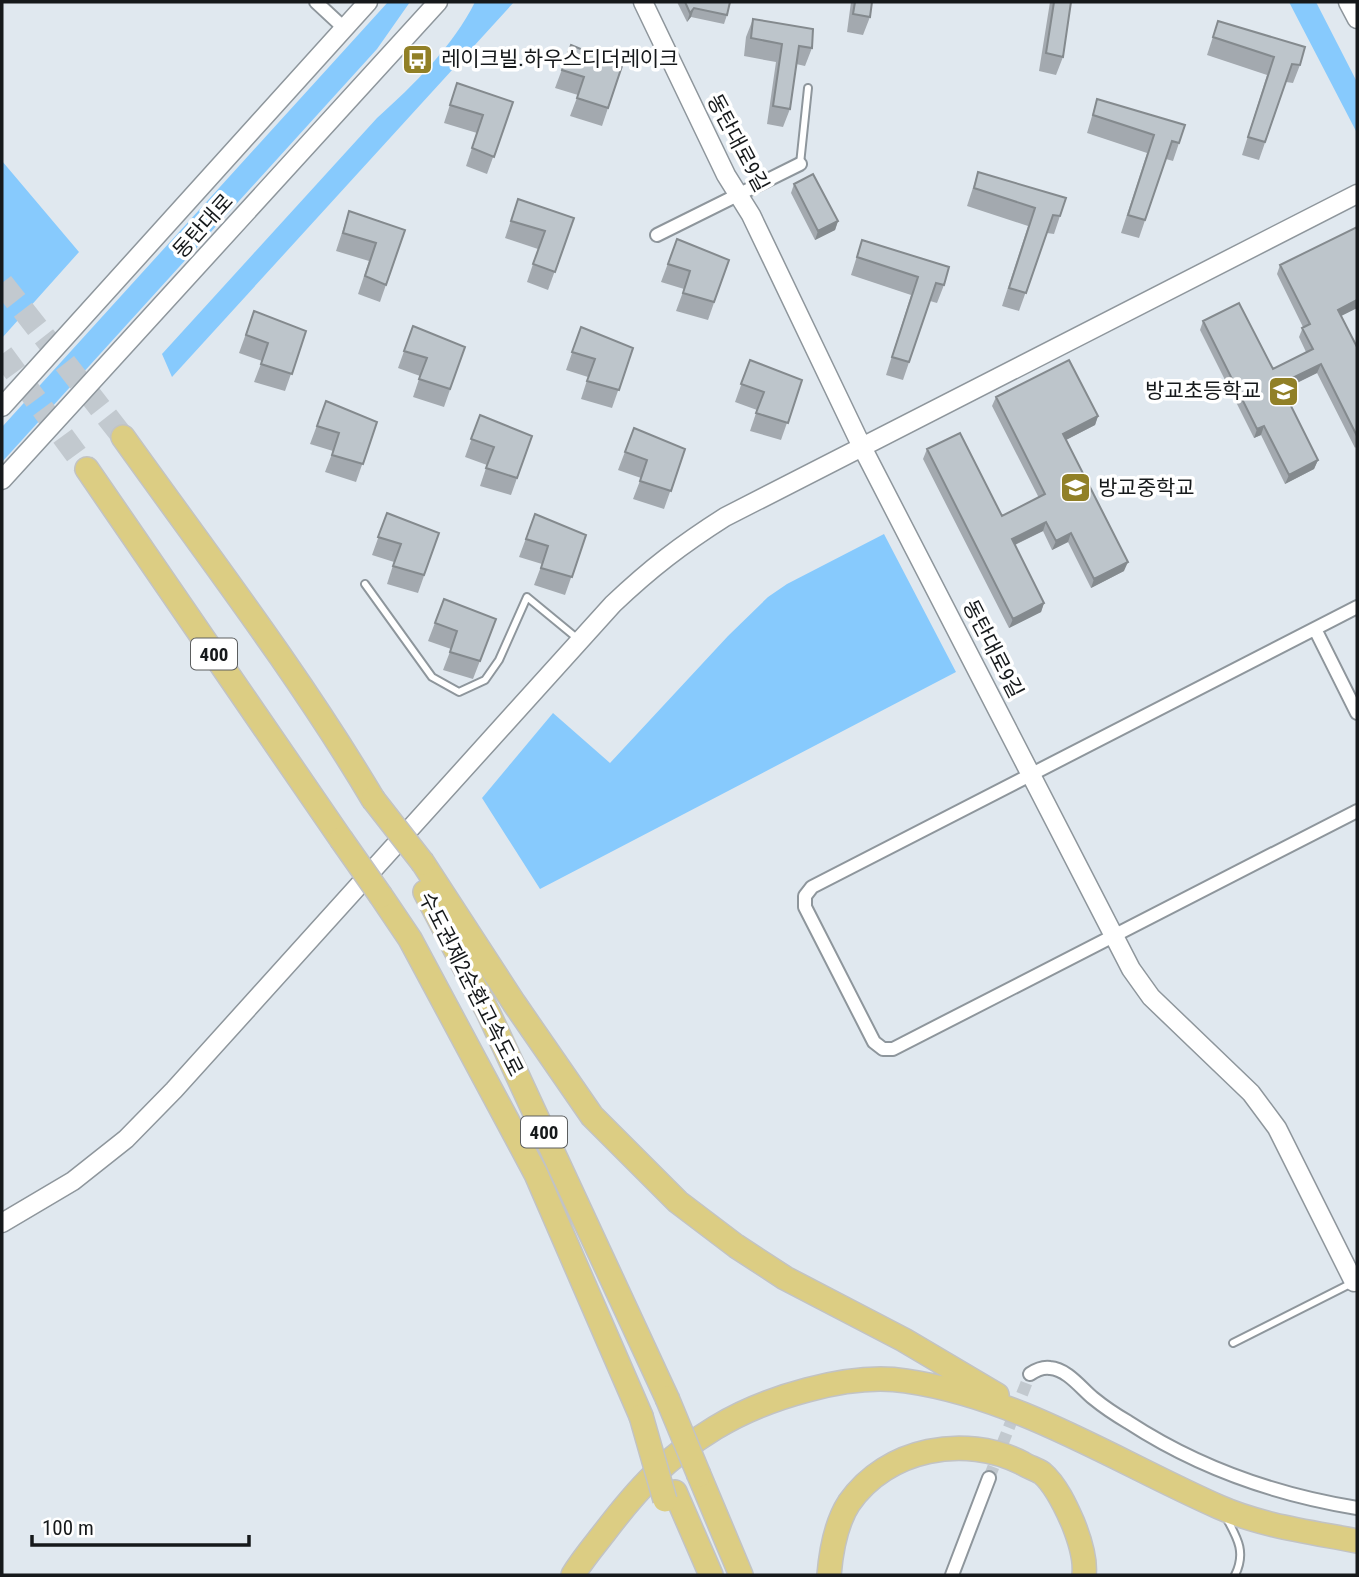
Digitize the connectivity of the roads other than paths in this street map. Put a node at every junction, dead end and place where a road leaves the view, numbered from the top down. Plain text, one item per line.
1 (316, 2) edge
2 (368, 2) edge
3 (438, 2) edge
4 (643, 2) edge
5 (1348, 2) edge
6 (1357, 19) edge
7 (344, 28) junction
8 (808, 88) dead end
9 (800, 164) joint
10 (740, 194) junction
11 (1357, 194) edge
12 (657, 235) dead end
13 (2, 407) edge
14 (123, 437) tunnel mouth
15 (862, 447) junction
16 (87, 469) tunnel mouth
17 (2, 480) edge
18 (365, 584) dead end
19 (1357, 607) edge
20 (1315, 629) junction
21 (580, 641) junction
22 (1357, 713) edge
23 (1032, 774) junction
24 (1357, 811) edge
25 (418, 867) junction
26 (1114, 936) junction
27 (2, 1223) edge
28 (1356, 1281) edge
29 (1233, 1343) dead end
30 (1030, 1374) dead end
31 (1060, 1432) junction
32 (989, 1478) tunnel mouth
33 (670, 1496) junction
34 (1221, 1508) junction
35 (1357, 1508) edge
36 (1357, 1541) edge
37 (1086, 1573) edge
38 (573, 1575) edge
39 (694, 1575) edge
40 (711, 1575) edge
41 (741, 1575) edge
42 (829, 1575) edge
43 (952, 1575) edge
44 (1235, 1575) edge

1 - 7 street
2 - 7 street, 동탄대로
3 - 17 street, 동탄대로
4 - 10 street, 동탄대로9길
5 - 6 street
7 - 13 street, 동탄대로
8 - 9 lane
9 - 10 street
10 - 12 street
10 - 15 street, 동탄대로9길
11 - 15 street
14 - 25 highway, 400, bridge
15 - 21 street
15 - 23 street, 동탄대로9길
16 - 33 highway, 수도권제2순환고속도로 / 400, bridge
18 - 21 lane
19 - 20 street
20 - 22 street
20 - 23 street
21 - 27 street
23 - 26 street, 동탄대로9길
23 - 26 street
24 - 26 street
25 - 31 highway
25 - 41 highway, 수도권제2순환고속도로 / 400, bridge
26 - 28 street, 동탄대로9길
28 - 29 lane
30 - 35 street
31 - 34 highway
31 - 38 highway
32 - 43 street
33 - 39 highway
33 - 40 highway
34 - 36 highway
34 - 44 lane
37 - 42 highway

